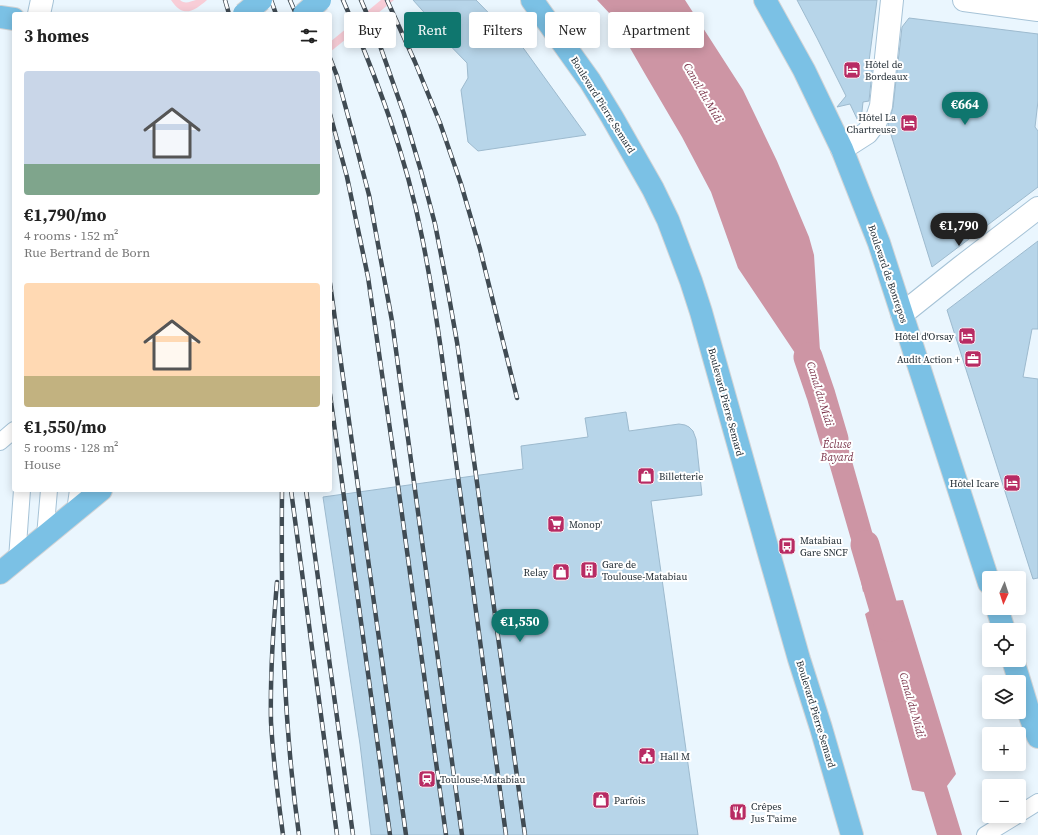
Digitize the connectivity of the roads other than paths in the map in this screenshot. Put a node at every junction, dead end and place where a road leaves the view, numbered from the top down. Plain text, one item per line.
1 (42, 0) edge
2 (261, 0) edge
3 (320, 0) edge
4 (532, 0) edge
5 (765, 0) edge
6 (892, 0) edge
7 (964, 0) edge
8 (1038, 10) edge
9 (39, 12) edge
10 (246, 12) edge
11 (306, 12) edge
12 (0, 17) edge
13 (12, 19) edge
14 (842, 149) junction
15 (1038, 208) edge
16 (902, 314) junction
17 (12, 432) edge
18 (0, 442) edge
19 (22, 492) edge
20 (49, 492) edge
21 (96, 492) edge
22 (77, 500) edge
23 (45, 536) junction
24 (17, 559) junction
25 (985, 571) edge
26 (0, 573) edge
27 (1015, 667) edge
28 (1038, 736) edge
29 (1038, 802) edge
30 (1026, 810) edge
31 (1005, 823) edge
32 (852, 835) edge
33 (985, 835) edge

1 - 9 street
2 - 10 main road, bridge
3 - 11 main road, bridge
4 - 32 main road, Boulevard Pierre Semard
5 - 14 main road, Boulevard de Bonrepos
6 - 14 street
7 - 8 street
12 - 13 main road
14 - 16 main road, Boulevard de Bonrepos
15 - 16 street
16 - 25 main road, Boulevard de Bonrepos
17 - 18 lane
19 - 24 lane
20 - 23 lane
21 - 22 main road
22 - 23 main road
23 - 24 main road
24 - 26 main road
27 - 28 main road
29 - 30 lane
31 - 33 lane

